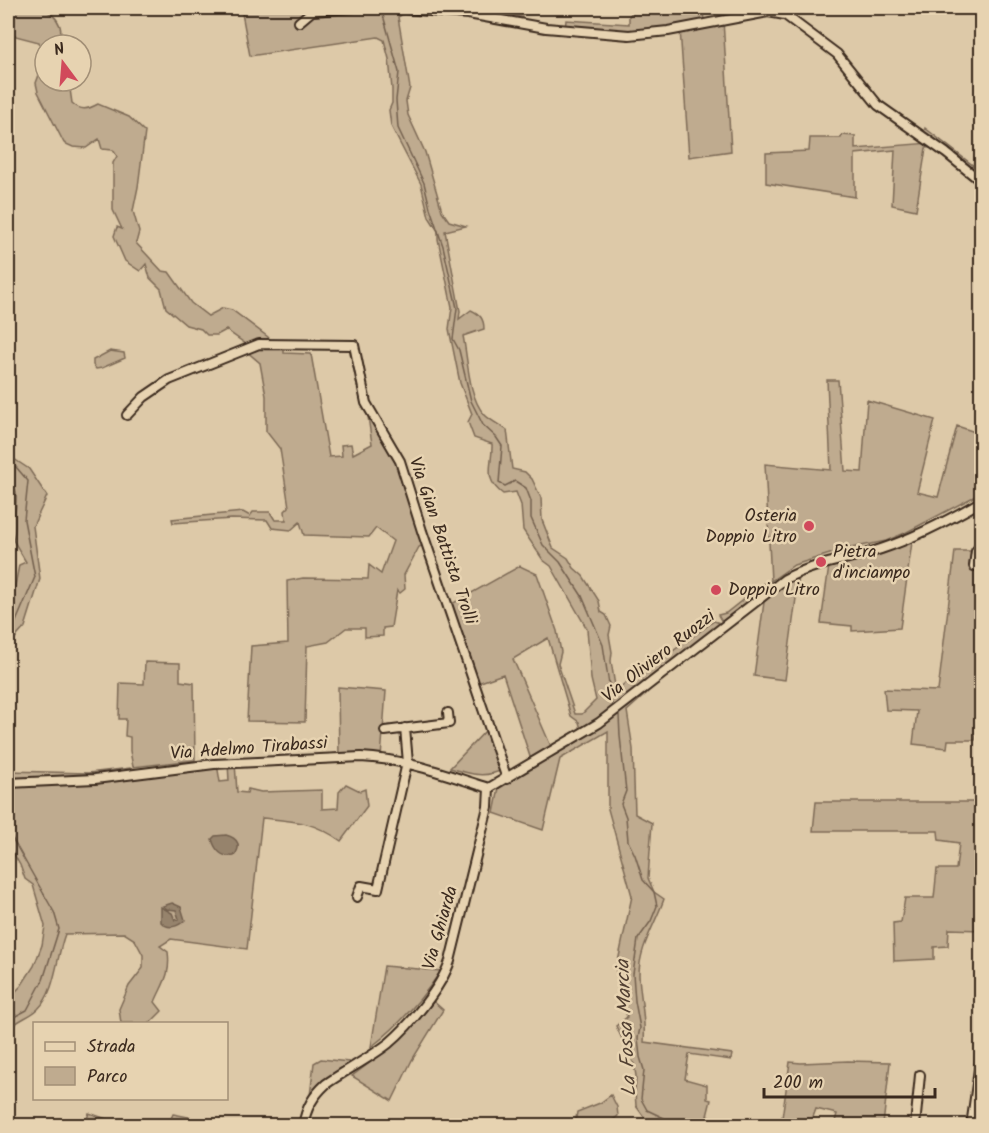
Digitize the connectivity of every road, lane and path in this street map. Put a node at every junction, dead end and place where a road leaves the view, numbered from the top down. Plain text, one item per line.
1 (352, 8) edge
2 (392, 8) edge
3 (299, 22) dead end
4 (981, 182) edge
5 (127, 415) dead end
6 (981, 501) edge
7 (981, 552) edge
8 (974, 566) dead end
9 (448, 713) dead end
10 (405, 728) junction
11 (384, 730) dead end
12 (408, 763) junction
13 (507, 778) junction
14 (8, 783) edge
15 (489, 788) junction
16 (357, 897) dead end
17 (981, 1048) edge
18 (920, 1075) dead end
19 (979, 1086) edge
20 (303, 1125) edge
21 (915, 1125) edge
22 (971, 1125) edge

1 - 3 street
2 - 4 street
5 - 13 street, Via Gian Battista Trolli
6 - 13 street, Via Oliviero Ruozzi
7 - 8 street
9 - 10 street
10 - 11 street
10 - 12 street
12 - 14 street, Via Adelmo Tirabassi
12 - 15 street, Via Adelmo Tirabassi
12 - 16 street
13 - 15 street, Via Oliviero Ruozzi
15 - 20 street, Via Ghiarda
17 - 19 street
18 - 21 street
19 - 22 street

